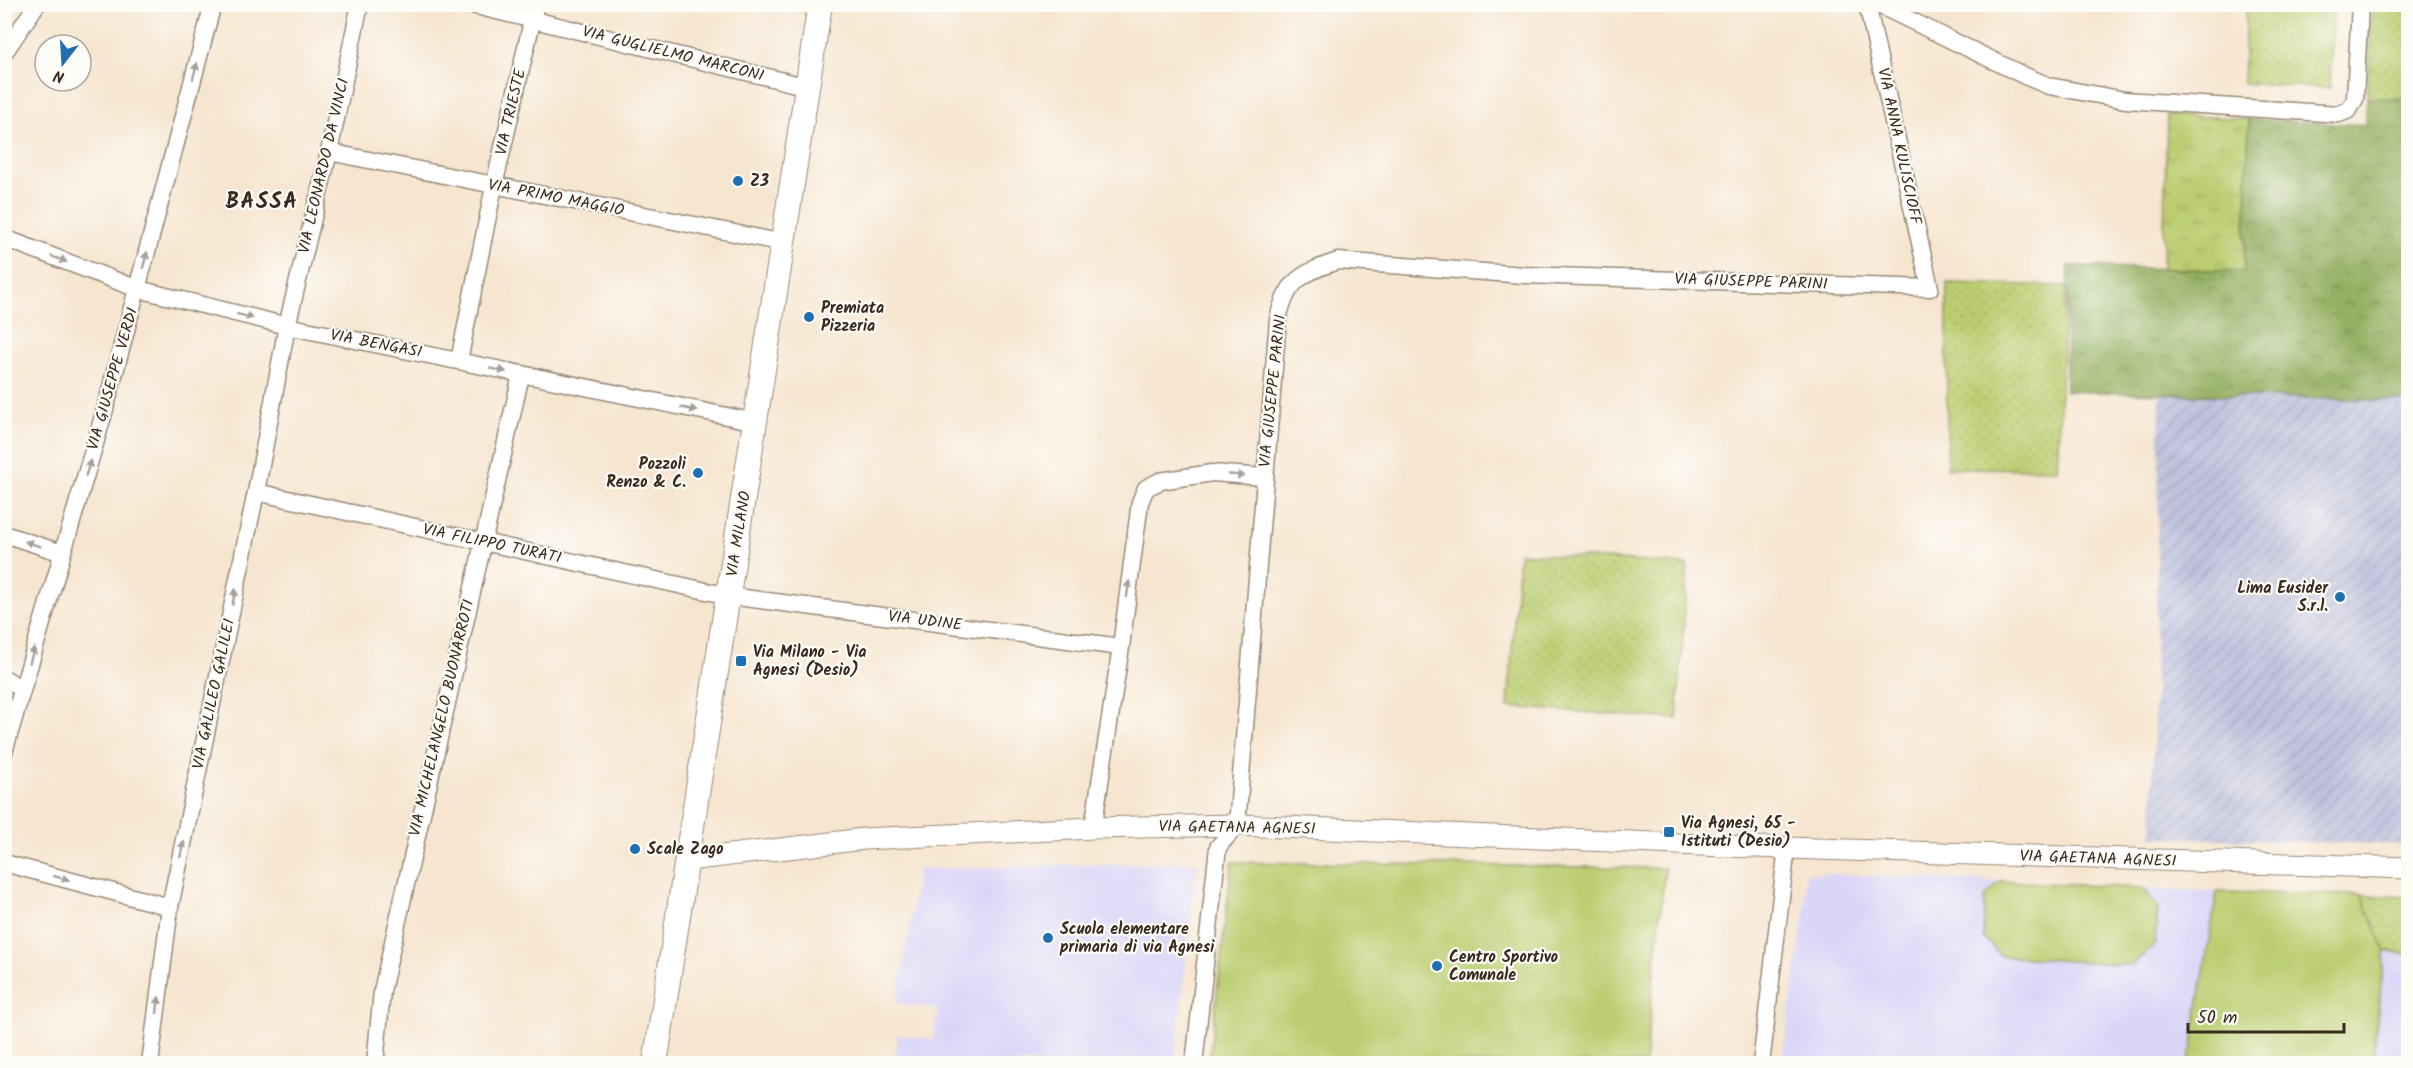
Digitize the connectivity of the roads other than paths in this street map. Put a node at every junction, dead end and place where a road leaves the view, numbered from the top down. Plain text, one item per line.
1 (37, 4) edge
2 (213, 4) edge
3 (360, 4) edge
4 (468, 4) edge
5 (820, 4) edge
6 (1868, 4) edge
7 (1877, 4) edge
8 (2360, 4) edge
9 (534, 12) edge
10 (4, 53) edge
11 (808, 87) junction
12 (329, 152) junction
13 (494, 186) junction
14 (4, 238) edge
15 (784, 243) junction
16 (1930, 288) joint
17 (138, 289) junction
18 (287, 326) junction
19 (459, 361) junction
20 (521, 375) junction
21 (756, 422) junction
22 (1264, 477) junction
23 (256, 492) junction
24 (4, 534) edge
25 (482, 542) junction
26 (62, 553) junction
27 (729, 596) junction
28 (1121, 647) junction
29 (4, 678) edge
30 (22, 689) junction
31 (4, 752) edge
32 (1237, 825) junction
33 (1093, 828) junction
34 (1787, 847) junction
35 (688, 860) junction
36 (4, 863) edge
37 (2409, 868) edge
38 (170, 907) junction
39 (150, 1064) edge
40 (375, 1064) edge
41 (655, 1064) edge
42 (1194, 1064) edge
43 (1761, 1064) edge

1 - 10 street
17 -> 2 street, VIA GIUSEPPE VERDI
3 - 12 street, VIA LEONARDO DA VINCI
4 - 9 street, VIA GUGLIELMO MARCONI
5 - 11 main road, VIA MILANO
6 - 16 street, VIA ANNA KULISCIOFF
7 - 8 street
9 - 11 street, VIA GUGLIELMO MARCONI
9 - 13 street, VIA TRIESTE
11 - 15 main road, VIA MILANO
12 - 13 street, VIA PRIMO MAGGIO
12 - 18 street, VIA LEONARDO DA VINCI
13 - 15 street, VIA PRIMO MAGGIO
13 - 19 street, VIA TRIESTE
14 -> 17 street, VIA BENGASI
15 - 21 main road, VIA MILANO
16 - 22 street, VIA GIUSEPPE PARINI
17 -> 18 street, VIA BENGASI
26 -> 17 street, VIA GIUSEPPE VERDI
18 - 19 street, VIA BENGASI
18 - 23 street, VIA GALILEO GALILEI
19 -> 20 street, VIA BENGASI
20 -> 21 street, VIA BENGASI
20 - 25 street, VIA MICHELANGELO BUONARROTI
21 - 27 main road, VIA MILANO
28 -> 22 street
22 - 32 street, VIA GIUSEPPE PARINI
23 - 25 street, VIA FILIPPO TURATI
38 -> 23 street, VIA GALILEO GALILEI
26 -> 24 street
25 - 27 street, VIA FILIPPO TURATI
25 - 40 street, VIA MICHELANGELO BUONARROTI
30 -> 26 street, VIA GIUSEPPE VERDI
27 - 28 street, VIA UDINE
27 - 35 main road, VIA MILANO
28 - 33 street
29 - 30 street
30 - 31 street, VIA GIUSEPPE VERDI
32 - 33 street, VIA GAETANA AGNESI
32 - 34 street, VIA GAETANA AGNESI
32 - 42 street
33 - 35 street, VIA GAETANA AGNESI
34 - 37 street, VIA GAETANA AGNESI
34 - 43 street
35 - 41 main road, VIA MILANO
36 -> 38 street
39 -> 38 street, VIA GALILEO GALILEI

